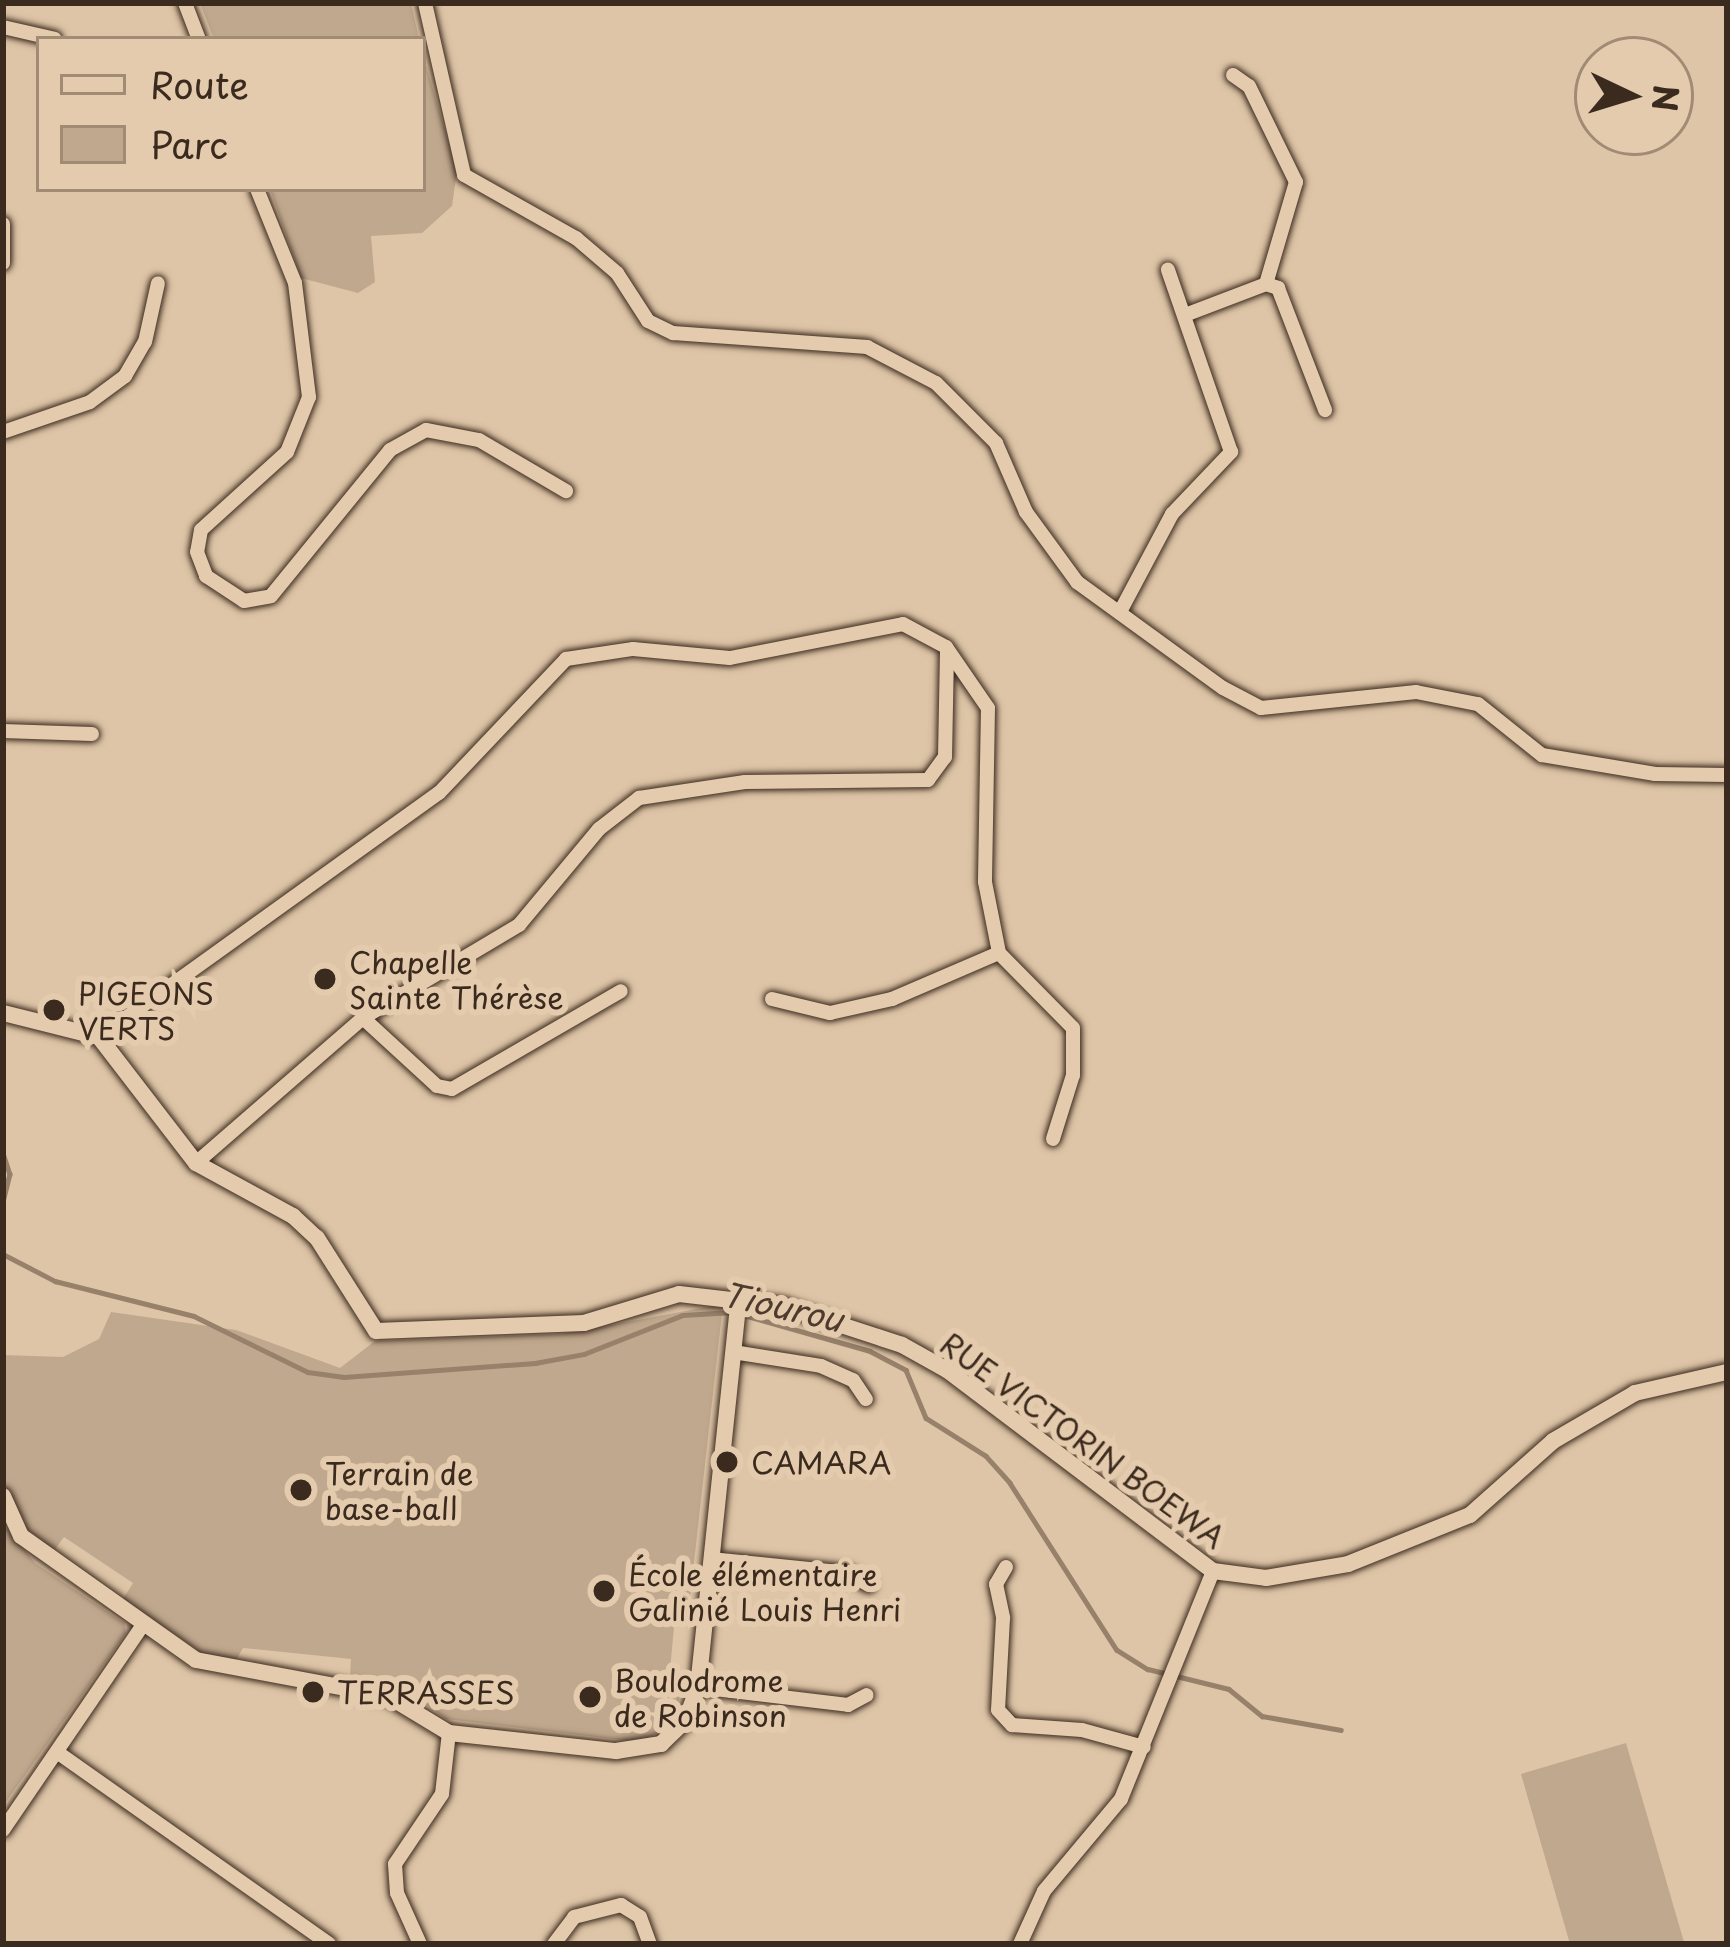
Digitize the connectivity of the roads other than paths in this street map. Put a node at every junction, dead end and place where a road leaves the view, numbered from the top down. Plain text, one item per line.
1 (184, 3) edge
2 (425, 3) edge
3 (3, 27) edge
4 (42, 36) edge
5 (198, 36) edge
6 (1233, 75) dead end
7 (258, 192) edge
8 (3, 224) edge
9 (3, 263) edge
10 (1168, 270) dead end
11 (158, 284) dead end
12 (1266, 284) junction
13 (1185, 315) junction
14 (1325, 410) dead end
15 (3, 432) edge
16 (566, 490) dead end
17 (1121, 610) junction
18 (946, 646) junction
19 (3, 731) edge
20 (92, 734) dead end
21 (1727, 775) edge
22 (999, 953) junction
23 (621, 992) dead end
24 (772, 999) dead end
25 (3, 1013) edge
26 (363, 1018) junction
27 (99, 1037) junction
28 (1053, 1139) dead end
29 (196, 1163) junction
30 (737, 1309) junction
31 (733, 1352) junction
32 (1727, 1372) edge
33 (866, 1399) dead end
34 (3, 1496) edge
35 (711, 1559) junction
36 (1006, 1567) dead end
37 (1213, 1570) junction
38 (869, 1585) dead end
39 (143, 1625) junction
40 (698, 1687) junction
41 (867, 1695) dead end
42 (449, 1733) junction
43 (1144, 1747) junction
44 (57, 1752) junction
45 (5, 1822) edge
46 (329, 1944) edge
47 (420, 1944) edge
48 (554, 1944) edge
49 (650, 1944) edge
50 (1020, 1944) edge

1 - 5 street
2 - 17 street
3 - 4 street
6 - 12 street
7 - 16 street
8 - 9 street
10 - 13 street
11 - 15 street
12 - 13 street
12 - 14 street
13 - 17 street
17 - 21 street
18 - 22 street
18 - 26 street
18 - 27 street
19 - 20 street
22 - 24 street
22 - 28 street
23 - 26 street
25 - 27 street
26 - 29 street
27 - 29 street, RUE VICTORIN BOEWA
29 - 30 street, RUE VICTORIN BOEWA
30 - 31 street
30 - 37 street, RUE VICTORIN BOEWA
31 - 33 street
31 - 35 street
32 - 37 street, RUE VICTORIN BOEWA
34 - 39 street
35 - 38 street
35 - 40 street
36 - 43 street
37 - 43 street
39 - 42 street
39 - 44 street
40 - 41 street
40 - 42 street
42 - 47 street
43 - 50 street
44 - 45 street
44 - 46 street
48 - 49 street

